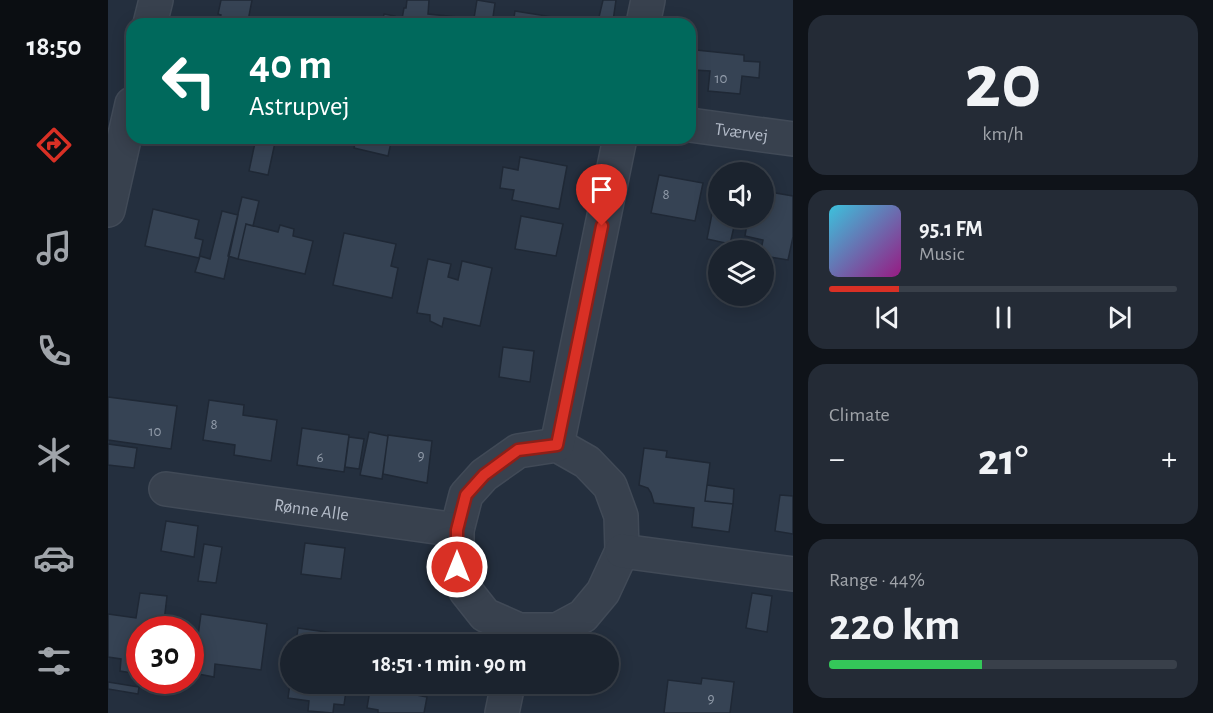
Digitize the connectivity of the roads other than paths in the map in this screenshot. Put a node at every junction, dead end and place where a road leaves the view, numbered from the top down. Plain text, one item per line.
1 (156, 0) edge
2 (648, 0) edge
3 (152, 18) edge
4 (644, 18) edge
5 (696, 126) edge
6 (126, 130) edge
7 (793, 139) edge
8 (619, 144) edge
9 (108, 210) edge
10 (557, 445) junction
11 (165, 489) dead end
12 (457, 530) junction
13 (622, 551) junction
14 (793, 574) edge
15 (512, 634) edge
16 (538, 634) edge
17 (506, 694) edge
18 (502, 713) edge

1 - 3 street
2 - 4 street
5 - 7 street, Tværvej
6 - 9 street
8 - 10 street
10 - 12 street
10 - 13 street
11 - 12 street, Rønne Alle
12 - 15 street
13 - 14 street
13 - 16 street
17 - 18 street

